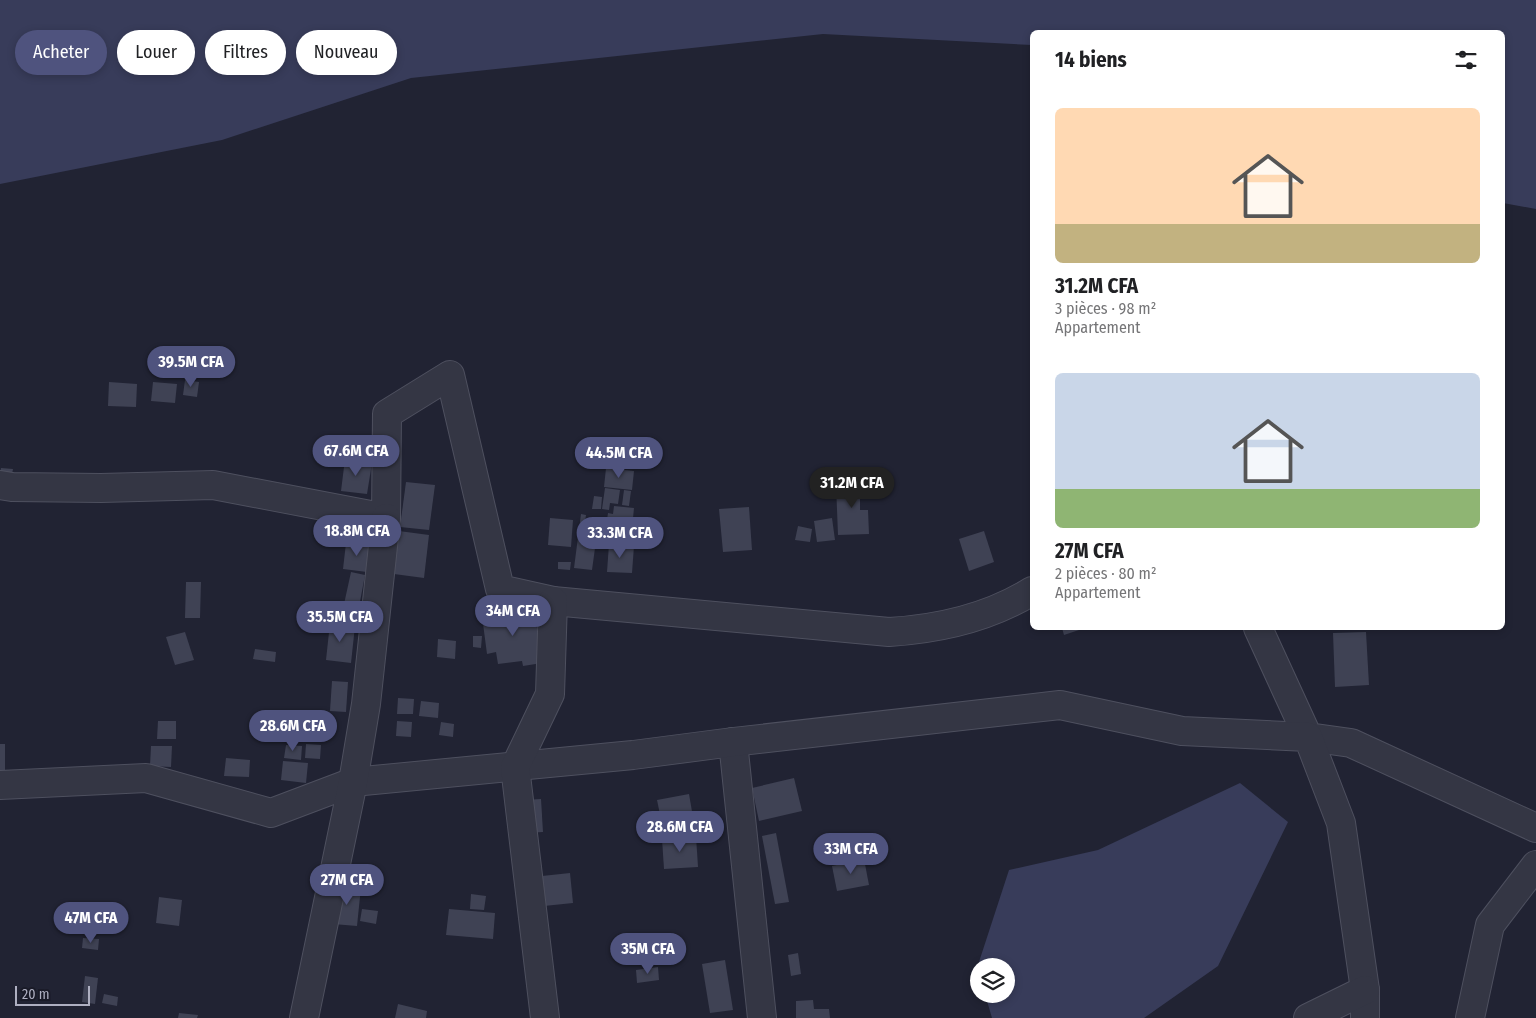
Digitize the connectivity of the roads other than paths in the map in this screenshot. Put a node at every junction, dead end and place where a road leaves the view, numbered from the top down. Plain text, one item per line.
1 (0, 484) edge
2 (386, 518) junction
3 (1030, 592) edge
4 (553, 601) junction
5 (1259, 630) edge
6 (1308, 737) junction
7 (733, 742) junction
8 (515, 767) junction
9 (353, 782) junction
10 (0, 785) edge
11 (1536, 828) edge
12 (1536, 865) edge
13 (1365, 990) junction
14 (304, 1018) edge
15 (546, 1018) edge
16 (762, 1018) edge
17 (1308, 1018) edge
18 (1365, 1018) edge
19 (1470, 1018) edge

1 - 2 street
2 - 4 street
2 - 9 street
3 - 4 street
4 - 8 street
5 - 6 street
6 - 7 street
6 - 11 street
6 - 13 street
7 - 8 street
7 - 16 street
8 - 9 street
8 - 15 street
9 - 10 street
9 - 14 street
12 - 19 street
13 - 17 street
13 - 18 street

